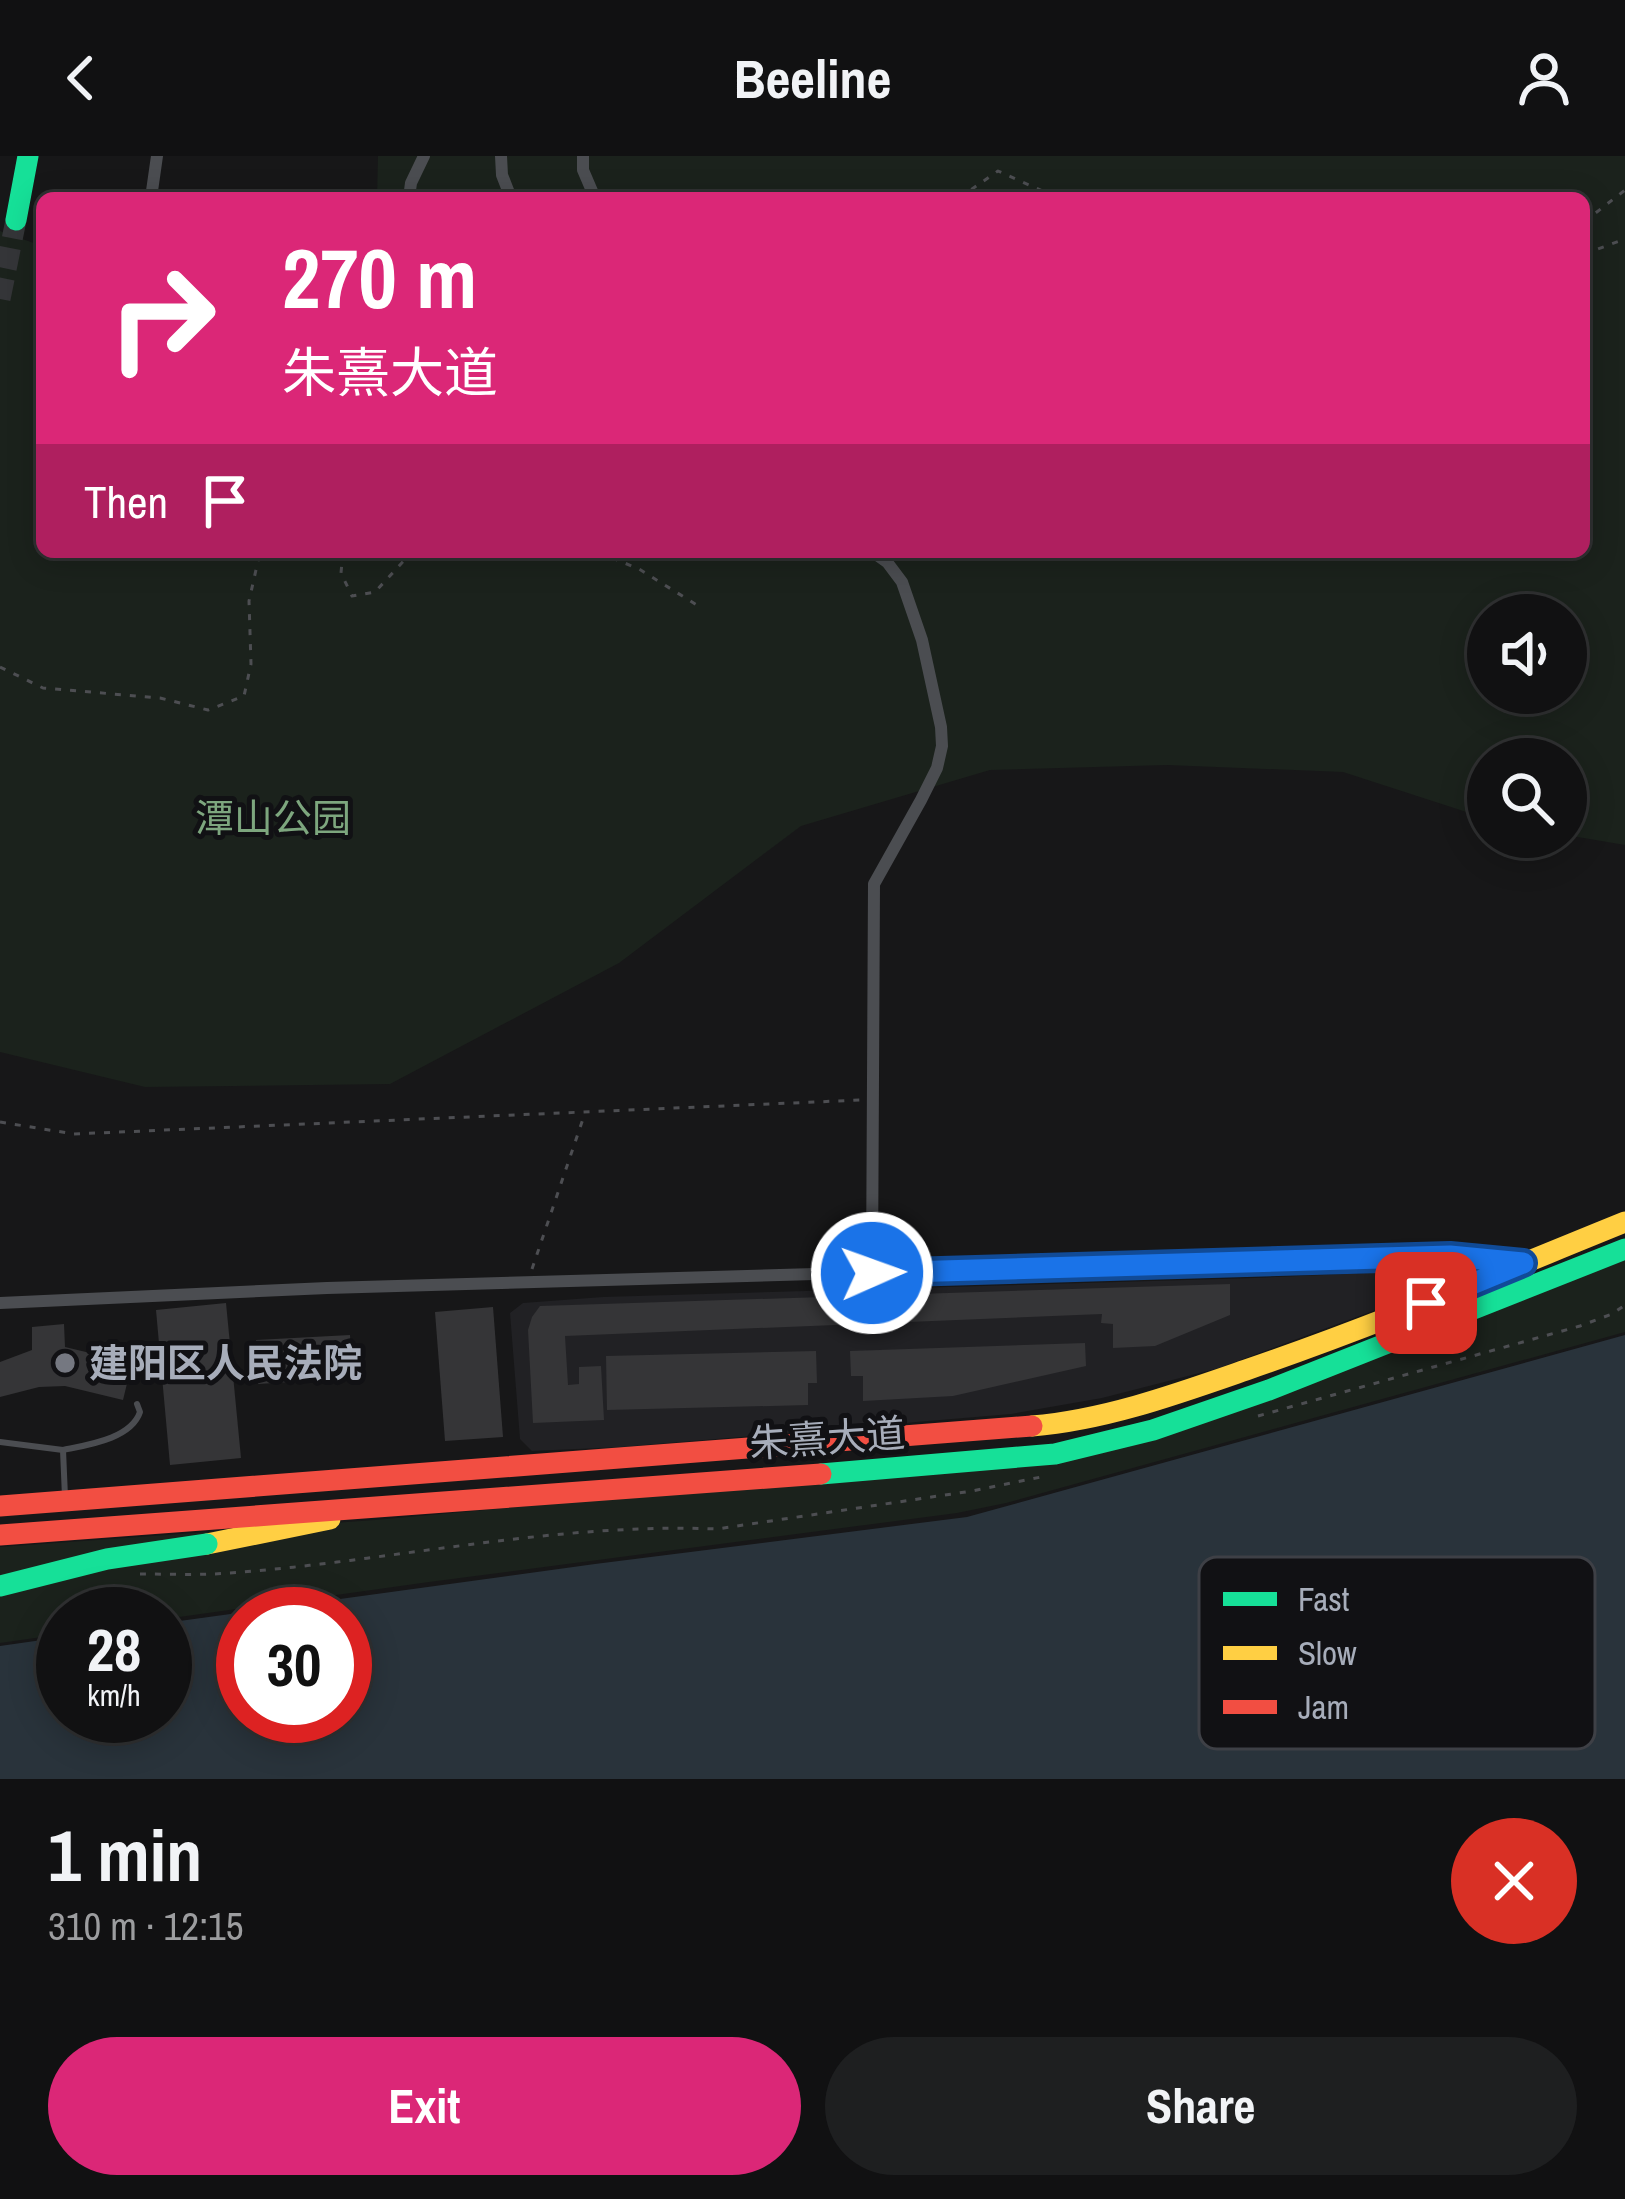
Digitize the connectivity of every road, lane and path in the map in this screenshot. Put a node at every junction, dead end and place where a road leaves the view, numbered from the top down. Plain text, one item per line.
1 (28, 156) edge
2 (157, 156) edge
3 (424, 156) edge
4 (501, 156) edge
5 (583, 156) edge
6 (1625, 190) edge
7 (152, 192) edge
8 (410, 192) edge
9 (509, 192) edge
10 (592, 192) edge
11 (968, 192) edge
12 (1045, 192) edge
13 (1590, 217) edge
14 (16, 220) tunnel mouth
15 (1625, 239) edge
16 (1590, 252) edge
17 (259, 558) edge
18 (343, 558) edge
19 (406, 558) edge
20 (612, 558) edge
21 (881, 558) edge
22 (700, 607) dead end
23 (0, 667) edge
24 (872, 1099) junction
25 (586, 1112) junction
26 (0, 1122) edge
27 (1625, 1222) edge
28 (1625, 1249) edge
29 (1523, 1263) junction
30 (1588, 1263) junction
31 (872, 1273) junction
32 (527, 1282) junction
33 (0, 1303) edge
34 (137, 1404) dead end
35 (0, 1442) edge
36 (63, 1450) junction
37 (65, 1501) junction
38 (0, 1506) edge
39 (399, 1506) junction
40 (0, 1535) edge
41 (0, 1586) edge

1 - 14 main road
2 - 7 street
3 - 8 street
4 - 9 street
5 - 10 street
6 - 13 path
11 - 12 path
15 - 16 path
17 - 23 path
18 - 19 path
20 - 22 path
21 - 24 street
24 - 25 path
24 - 31 street
25 - 26 path
25 - 32 path
27 - 29 main road, 朱熹大道
28 - 30 main road, 朱熹大道
29 - 30 street
29 - 31 street
29 - 37 main road, 朱熹大道
30 - 39 main road, 朱熹大道
31 - 32 street
32 - 33 street
34 - 36 lane
35 - 36 lane
36 - 37 lane
37 - 38 main road, 朱熹大道
39 - 40 main road, 朱熹大道
39 - 41 main road, bridge

